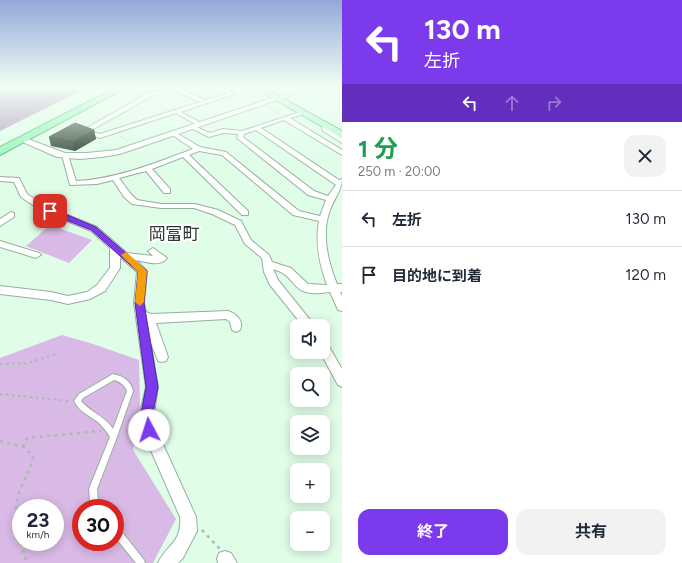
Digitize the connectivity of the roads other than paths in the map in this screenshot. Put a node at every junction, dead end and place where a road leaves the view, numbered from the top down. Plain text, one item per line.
1 (72, 113) edge
2 (117, 113) edge
3 (169, 113) edge
4 (179, 113) edge
5 (232, 113) edge
6 (303, 113) edge
7 (304, 113) edge
8 (285, 118) junction
9 (195, 126) junction
10 (257, 128) junction
11 (325, 128) junction
12 (173, 133) junction
13 (242, 133) junction
14 (342, 136) edge
15 (22, 140) junction
16 (342, 141) edge
17 (198, 149) junction
18 (0, 152) edge
19 (342, 153) edge
20 (184, 154) junction
21 (65, 156) junction
22 (148, 168) junction
23 (115, 177) junction
24 (0, 179) edge
25 (340, 183) edge
26 (167, 190) dead end
27 (330, 198) junction
28 (245, 213) dead end
29 (11, 215) dead end
30 (323, 220) junction
31 (0, 223) edge
32 (0, 244) edge
33 (115, 246) junction
34 (153, 251) dead end
35 (36, 255) dead end
36 (126, 256) junction
37 (268, 264) junction
38 (337, 288) edge
39 (0, 290) edge
40 (342, 307) edge
41 (145, 317) junction
42 (303, 319) edge
43 (236, 327) dead end
44 (162, 357) dead end
45 (330, 359) edge
46 (342, 381) edge
47 (114, 437) junction
48 (94, 499) edge
49 (124, 541) edge
50 (141, 563) edge
51 (167, 563) edge

1 - 15 highway
2 - 3 street
4 - 9 street
5 - 9 street
6 - 8 street
7 - 11 main road
8 - 10 street
8 - 19 street
9 - 12 street
9 - 13 street
10 - 13 street
10 - 25 street
11 - 14 main road
11 - 16 street
12 - 17 street
12 - 21 street
13 - 27 street
15 - 18 highway
15 - 21 street
17 - 20 street
17 - 30 street
20 - 22 street
20 - 28 street
21 - 23 street
22 - 23 street
22 - 26 street
23 - 37 street
24 - 33 street
25 - 27 street
27 - 30 street
29 - 31 street
30 - 38 street
32 - 35 street
33 - 36 street
33 - 39 street
34 - 36 street
36 - 41 street
37 - 38 street
37 - 42 street
38 - 40 street
41 - 43 street
41 - 44 street
41 - 51 street
45 - 46 street
47 - 47 lane
47 - 48 lane
49 - 50 lane

